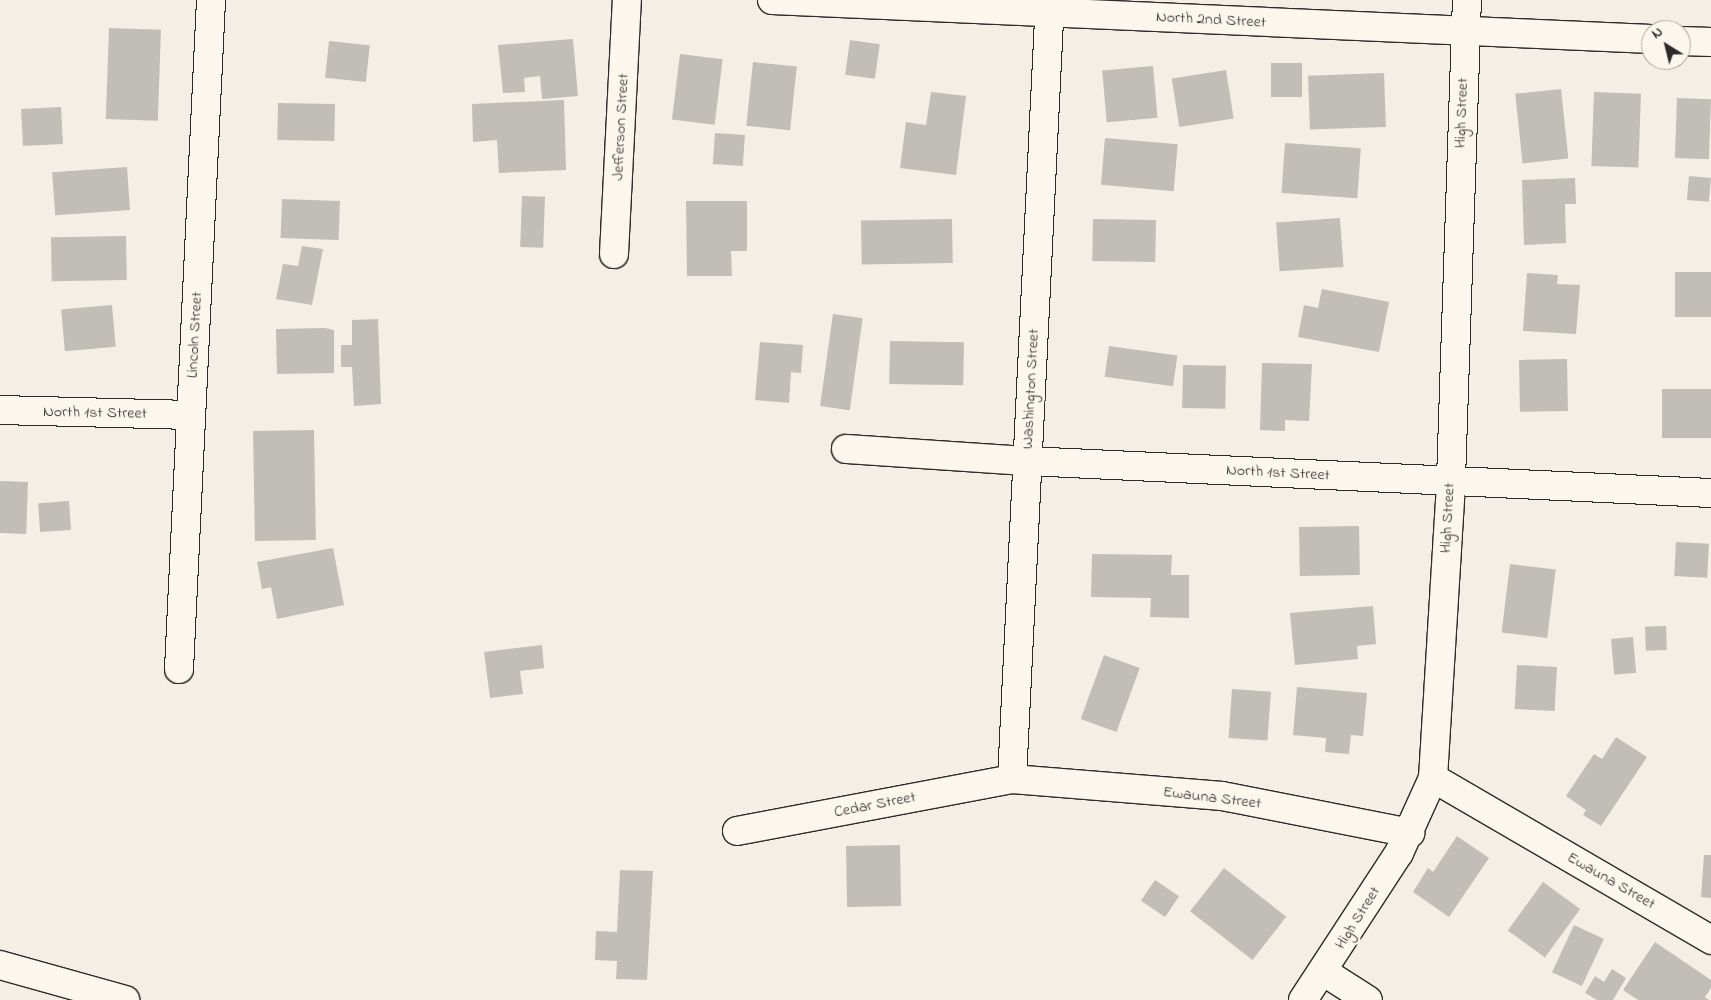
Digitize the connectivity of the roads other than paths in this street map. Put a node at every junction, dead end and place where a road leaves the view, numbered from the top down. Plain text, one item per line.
1 (211, 0) edge
2 (627, 0) edge
3 (772, 0) edge
4 (1467, 0) edge
5 (1049, 6) edge
6 (1465, 31) junction
7 (1641, 40) edge
8 (1691, 41) edge
9 (1711, 42) edge
10 (614, 254) dead end
11 (0, 410) edge
12 (191, 415) junction
13 (846, 449) dead end
14 (1027, 461) junction
15 (1451, 480) junction
16 (1711, 493) edge
17 (179, 669) dead end
18 (1433, 778) junction
19 (1012, 779) junction
20 (737, 831) dead end
21 (1410, 833) junction
22 (1711, 940) edge
23 (0, 966) edge
24 (0, 970) edge
25 (1324, 972) junction
26 (84, 1000) edge
27 (125, 1000) edge
28 (1303, 1000) edge
29 (1368, 1000) edge

1 - 12 main road, Lincoln Street
2 - 10 main road, Jefferson Street
3 - 5 main road, North 2nd Street
4 - 6 main road, High Street
5 - 6 main road, North 2nd Street
5 - 14 main road, Washington Street
6 - 7 main road, North 2nd Street
6 - 15 main road, High Street
8 - 9 main road
11 - 12 main road, North 1st Street
12 - 17 main road, Lincoln Street
13 - 14 main road, North 1st Street
14 - 15 main road, North 1st Street
14 - 19 main road, Washington Street
15 - 16 main road, North 1st Street
15 - 18 main road, High Street
18 - 21 main road, High Street
18 - 22 main road, Ewauna Street
19 - 20 main road, Cedar Street
19 - 21 main road, Ewauna Street
21 - 25 main road, High Street
23 - 27 main road
24 - 26 main road
25 - 28 main road, High Street
25 - 29 main road

